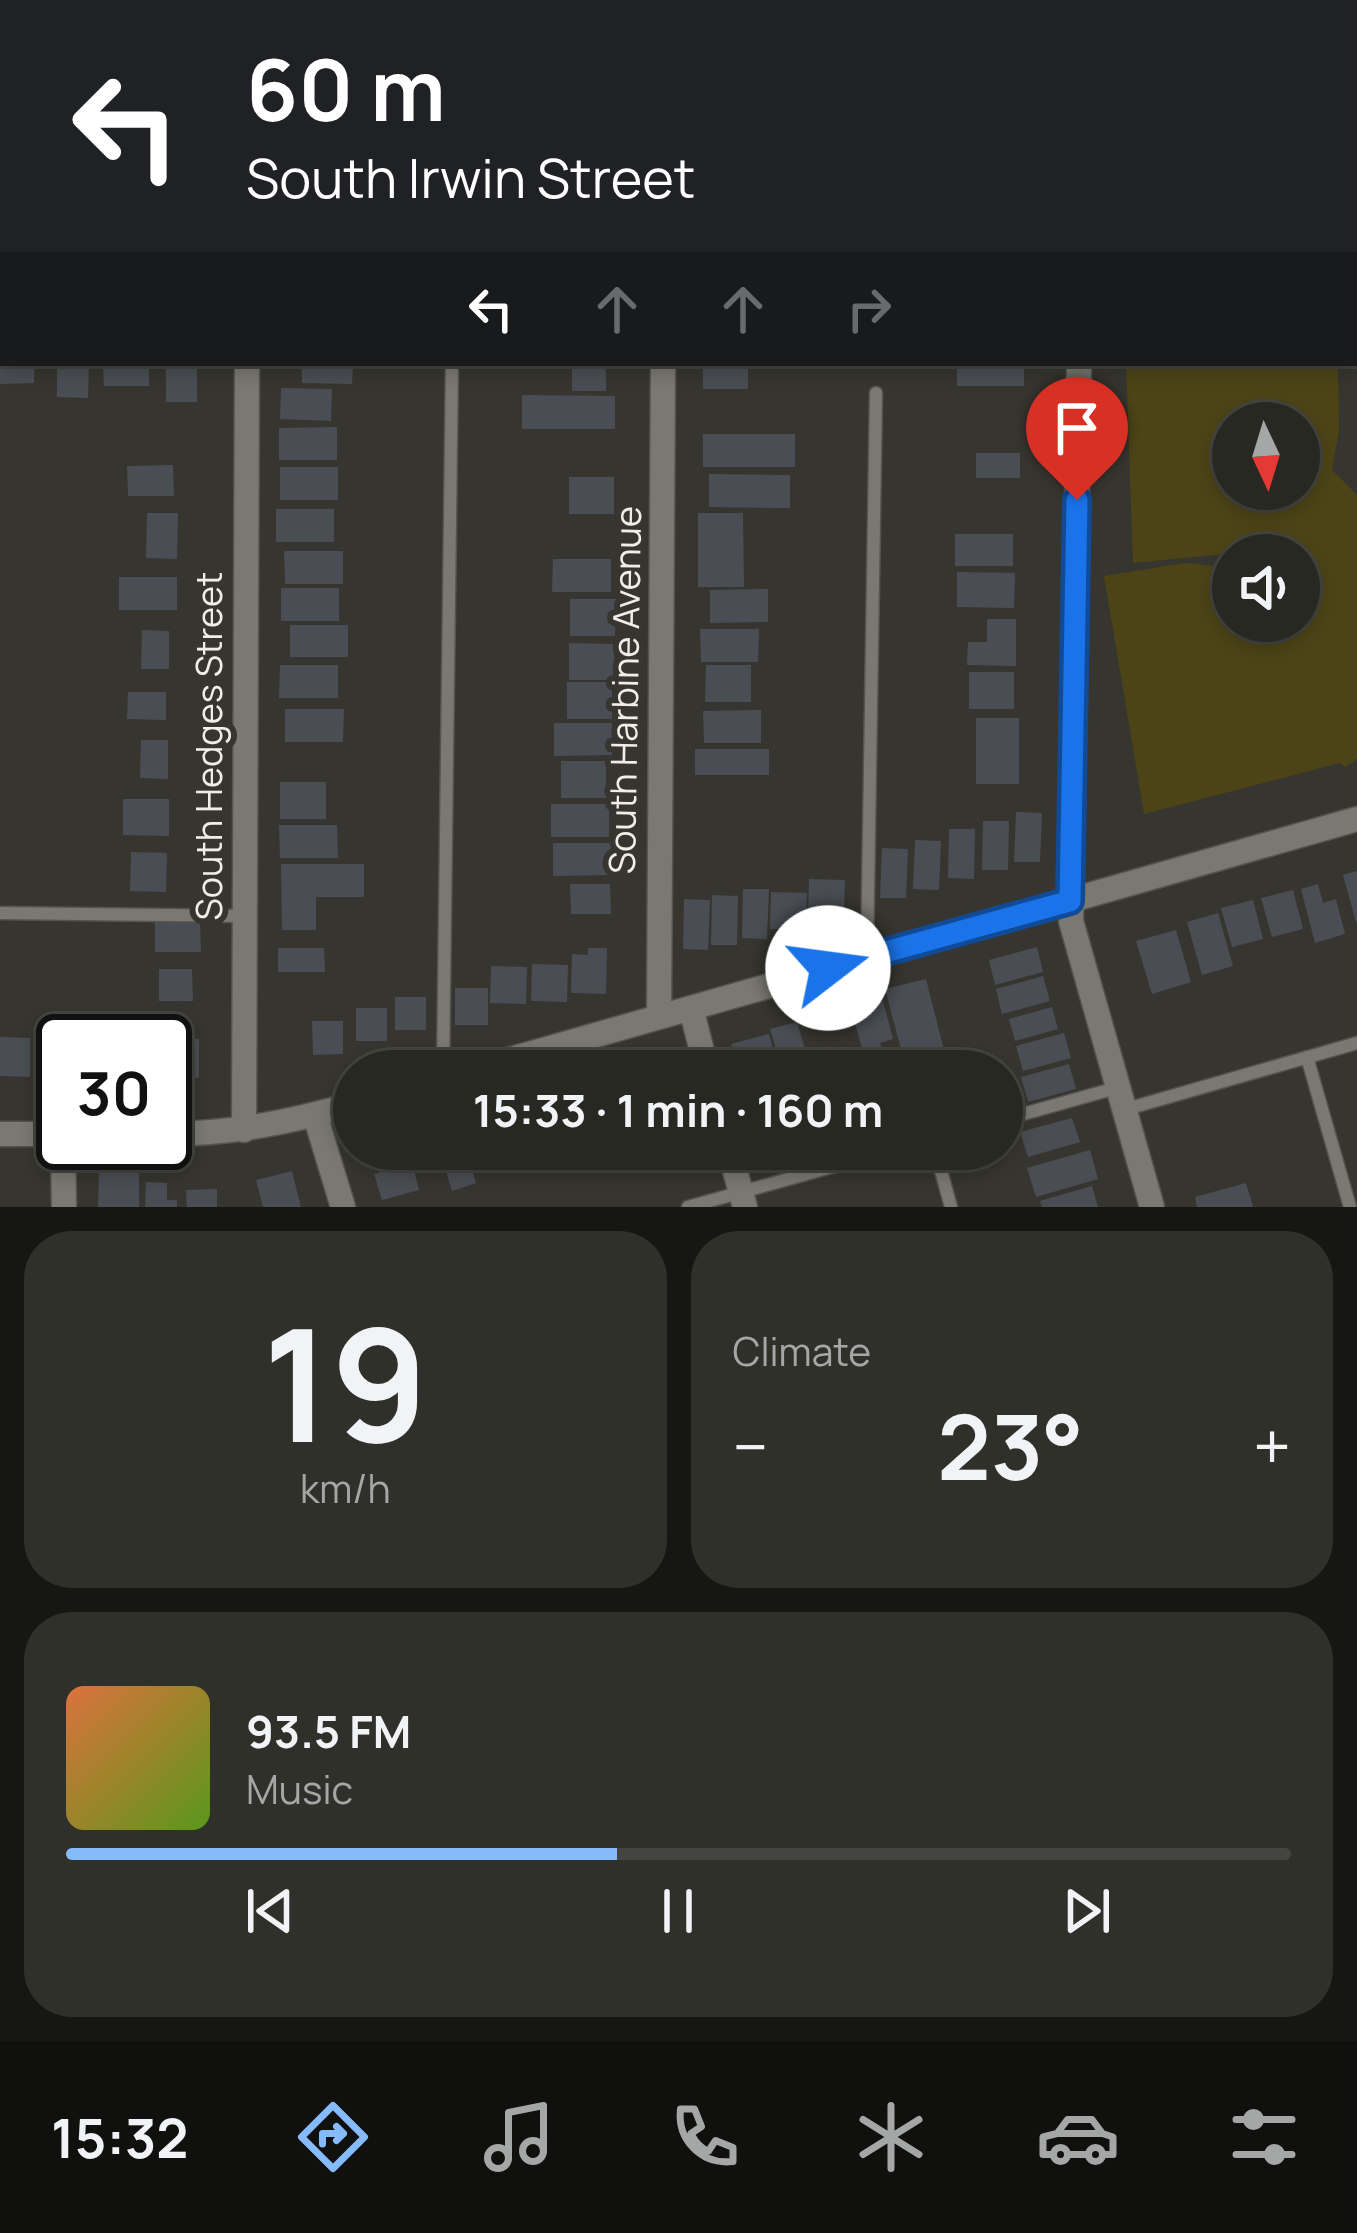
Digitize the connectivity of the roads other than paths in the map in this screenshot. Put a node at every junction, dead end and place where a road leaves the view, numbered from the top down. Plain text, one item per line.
1 (247, 366) edge
2 (452, 366) edge
3 (664, 366) edge
4 (1079, 366) edge
5 (876, 392) dead end
6 (1357, 819) edge
7 (1070, 901) junction
8 (0, 913) edge
9 (243, 916) junction
10 (867, 957) junction
11 (691, 1008) junction
12 (659, 1017) junction
13 (1357, 1043) edge
14 (442, 1050) edge
15 (544, 1050) edge
16 (702, 1050) edge
17 (1307, 1057) junction
18 (1120, 1099) junction
19 (333, 1110) edge
20 (315, 1115) junction
21 (1023, 1116) edge
22 (244, 1130) junction
23 (192, 1133) edge
24 (0, 1134) edge
25 (36, 1134) edge
26 (64, 1170) edge
27 (831, 1170) edge
28 (941, 1170) edge
29 (742, 1199) edge
30 (64, 1207) edge
31 (343, 1207) edge
32 (688, 1207) edge
33 (951, 1207) edge
34 (1152, 1207) edge
35 (1350, 1207) edge

1 - 9 street, South Hedges Street
2 - 14 lane
3 - 12 street, South Harbine Avenue
4 - 7 street
5 - 10 lane
6 - 7 street
7 - 10 street
7 - 18 street
8 - 9 lane
9 - 22 street, South Hedges Street
10 - 11 street
11 - 12 street
11 - 16 street
12 - 15 street
13 - 17 lane
17 - 18 lane
17 - 35 lane
18 - 21 lane
18 - 34 street
19 - 20 street
20 - 22 street
20 - 31 street
22 - 23 street
24 - 25 street
26 - 30 street
27 - 29 lane
28 - 33 lane
29 - 32 lane

